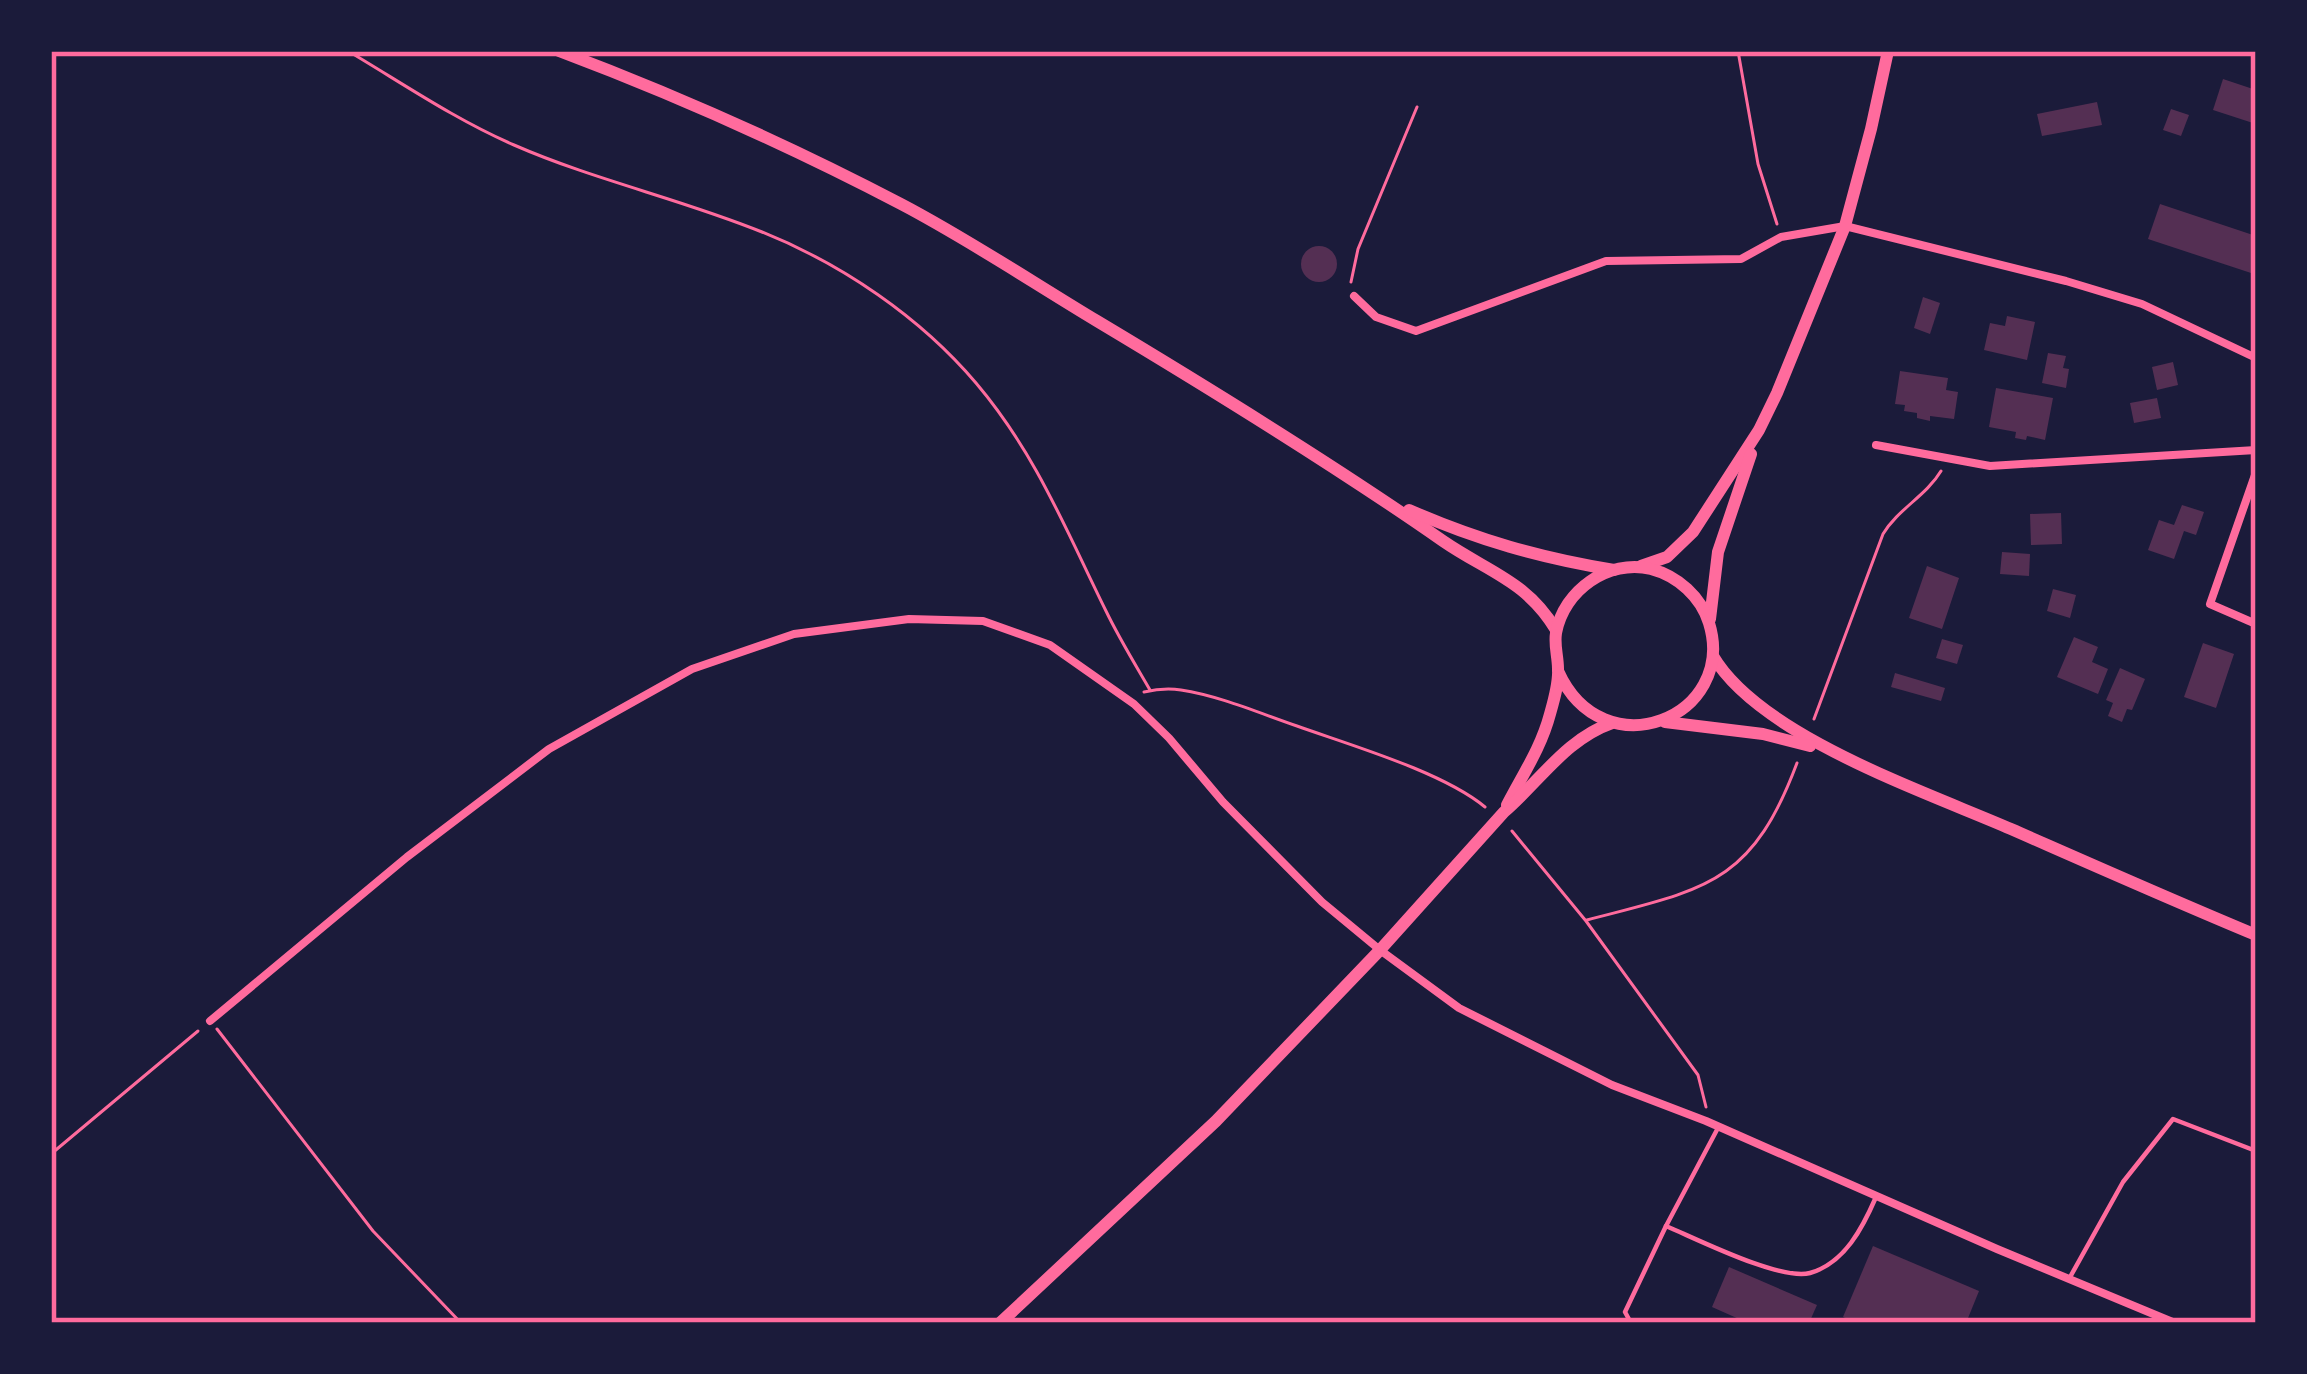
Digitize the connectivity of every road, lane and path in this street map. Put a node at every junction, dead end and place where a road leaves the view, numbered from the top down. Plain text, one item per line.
1 (348, 51) edge
2 (559, 51) edge
3 (1738, 51) edge
4 (1888, 51) edge
5 (1417, 107) dead end
6 (1846, 226) junction
7 (1781, 237) junction
8 (1354, 296) joint
9 (2256, 358) edge
10 (1759, 430) junction
11 (1876, 445) dead end
12 (2256, 450) edge
13 (1945, 458) junction
14 (2256, 472) edge
15 (1388, 501) junction
16 (1634, 567) junction
17 (1615, 570) junction
18 (1709, 623) junction
19 (2256, 624) edge
20 (1556, 630) junction
21 (1712, 655) junction
22 (1558, 671) junction
23 (1813, 721) dead end
24 (1658, 722) junction
25 (1612, 723) junction
26 (1842, 755) junction
27 (1797, 763) dead end
28 (1485, 807) dead end
29 (1504, 812) junction
30 (1513, 831) dead end
31 (1586, 921) junction
32 (2256, 935) edge
33 (1380, 950) junction
34 (210, 1021) junction
35 (1706, 1121) junction
36 (1719, 1126) junction
37 (2256, 1151) edge
38 (51, 1154) edge
39 (1877, 1196) junction
40 (1666, 1226) junction
41 (2069, 1279) junction
42 (461, 1323) edge
43 (1000, 1323) edge
44 (1631, 1323) edge
45 (2175, 1323) edge

1 - 28 path
2 - 15 main road
3 - 7 path
4 - 6 main road
5 - 8 path
6 - 7 street
6 - 9 street
6 - 10 main road
7 - 8 street
10 - 16 main road
10 - 18 main road
11 - 13 street
12 - 13 street
13 - 23 path
14 - 19 street
15 - 17 main road
15 - 20 main road
16 - 17 main road
16 - 18 main road
17 - 20 main road
18 - 21 main road
20 - 22 main road
21 - 24 main road
21 - 26 main road
22 - 25 main road
22 - 29 main road
24 - 25 main road
24 - 26 main road
25 - 29 main road
26 - 32 main road
27 - 31 path
29 - 33 main road
30 - 31 path
31 - 35 path
33 - 34 street
33 - 35 street
33 - 43 main road
34 - 38 path
34 - 42 path
35 - 36 street
36 - 39 street
36 - 40 lane
37 - 41 lane
39 - 40 lane
39 - 41 street
40 - 44 lane
41 - 45 street

